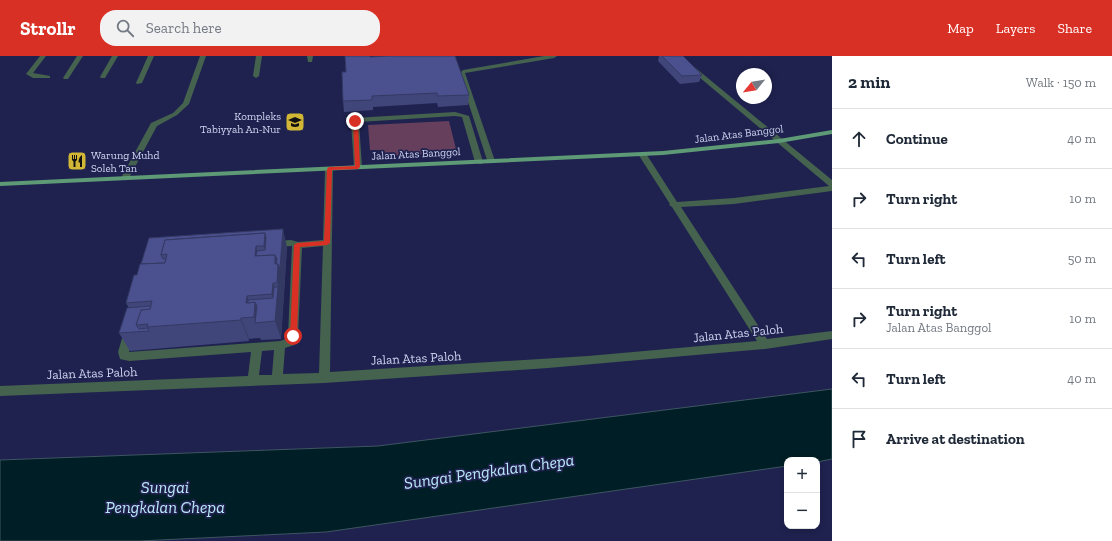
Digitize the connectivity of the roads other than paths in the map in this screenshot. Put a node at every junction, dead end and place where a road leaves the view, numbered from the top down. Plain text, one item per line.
1 (43, 56) edge
2 (80, 56) edge
3 (115, 56) edge
4 (151, 56) edge
5 (203, 56) edge
6 (259, 56) edge
7 (554, 56) edge
8 (677, 56) edge
9 (256, 76) dead end
10 (48, 77) dead end
11 (103, 77) dead end
12 (66, 78) dead end
13 (139, 83) dead end
14 (832, 132) edge
15 (779, 141) junction
16 (642, 154) junction
17 (491, 161) junction
18 (479, 162) junction
19 (358, 167) junction
20 (329, 169) junction
21 (125, 178) junction
22 (0, 184) edge
23 (832, 184) edge
24 (832, 188) edge
25 (673, 205) junction
26 (327, 243) junction
27 (297, 245) junction
28 (832, 335) edge
29 (280, 345) junction
30 (765, 345) junction
31 (257, 347) junction
32 (324, 378) junction
33 (253, 380) junction
34 (277, 380) junction
35 (0, 391) edge

1 - 10 street
2 - 12 street
3 - 11 street
4 - 13 street
5 - 21 street
6 - 9 street
7 - 17 street
8 - 15 street
14 - 15 main road, Jalan Atas Banggol
15 - 16 main road, Jalan Atas Banggol
15 - 23 street
16 - 17 main road, Jalan Atas Banggol
16 - 25 street
17 - 18 main road, Jalan Atas Banggol
18 - 19 main road, Jalan Atas Banggol
18 - 19 street
19 - 20 main road, Jalan Atas Banggol
20 - 21 main road, Jalan Atas Banggol
20 - 26 street
21 - 22 main road, Jalan Atas Banggol
24 - 25 street
25 - 30 street
26 - 27 street
26 - 32 street
27 - 29 street
27 - 31 street
28 - 30 street, Jalan Atas Paloh
29 - 31 street
29 - 34 street
30 - 32 street, Jalan Atas Paloh
31 - 33 street
32 - 34 street, Jalan Atas Paloh
33 - 34 street, Jalan Atas Paloh
33 - 35 street, Jalan Atas Paloh

